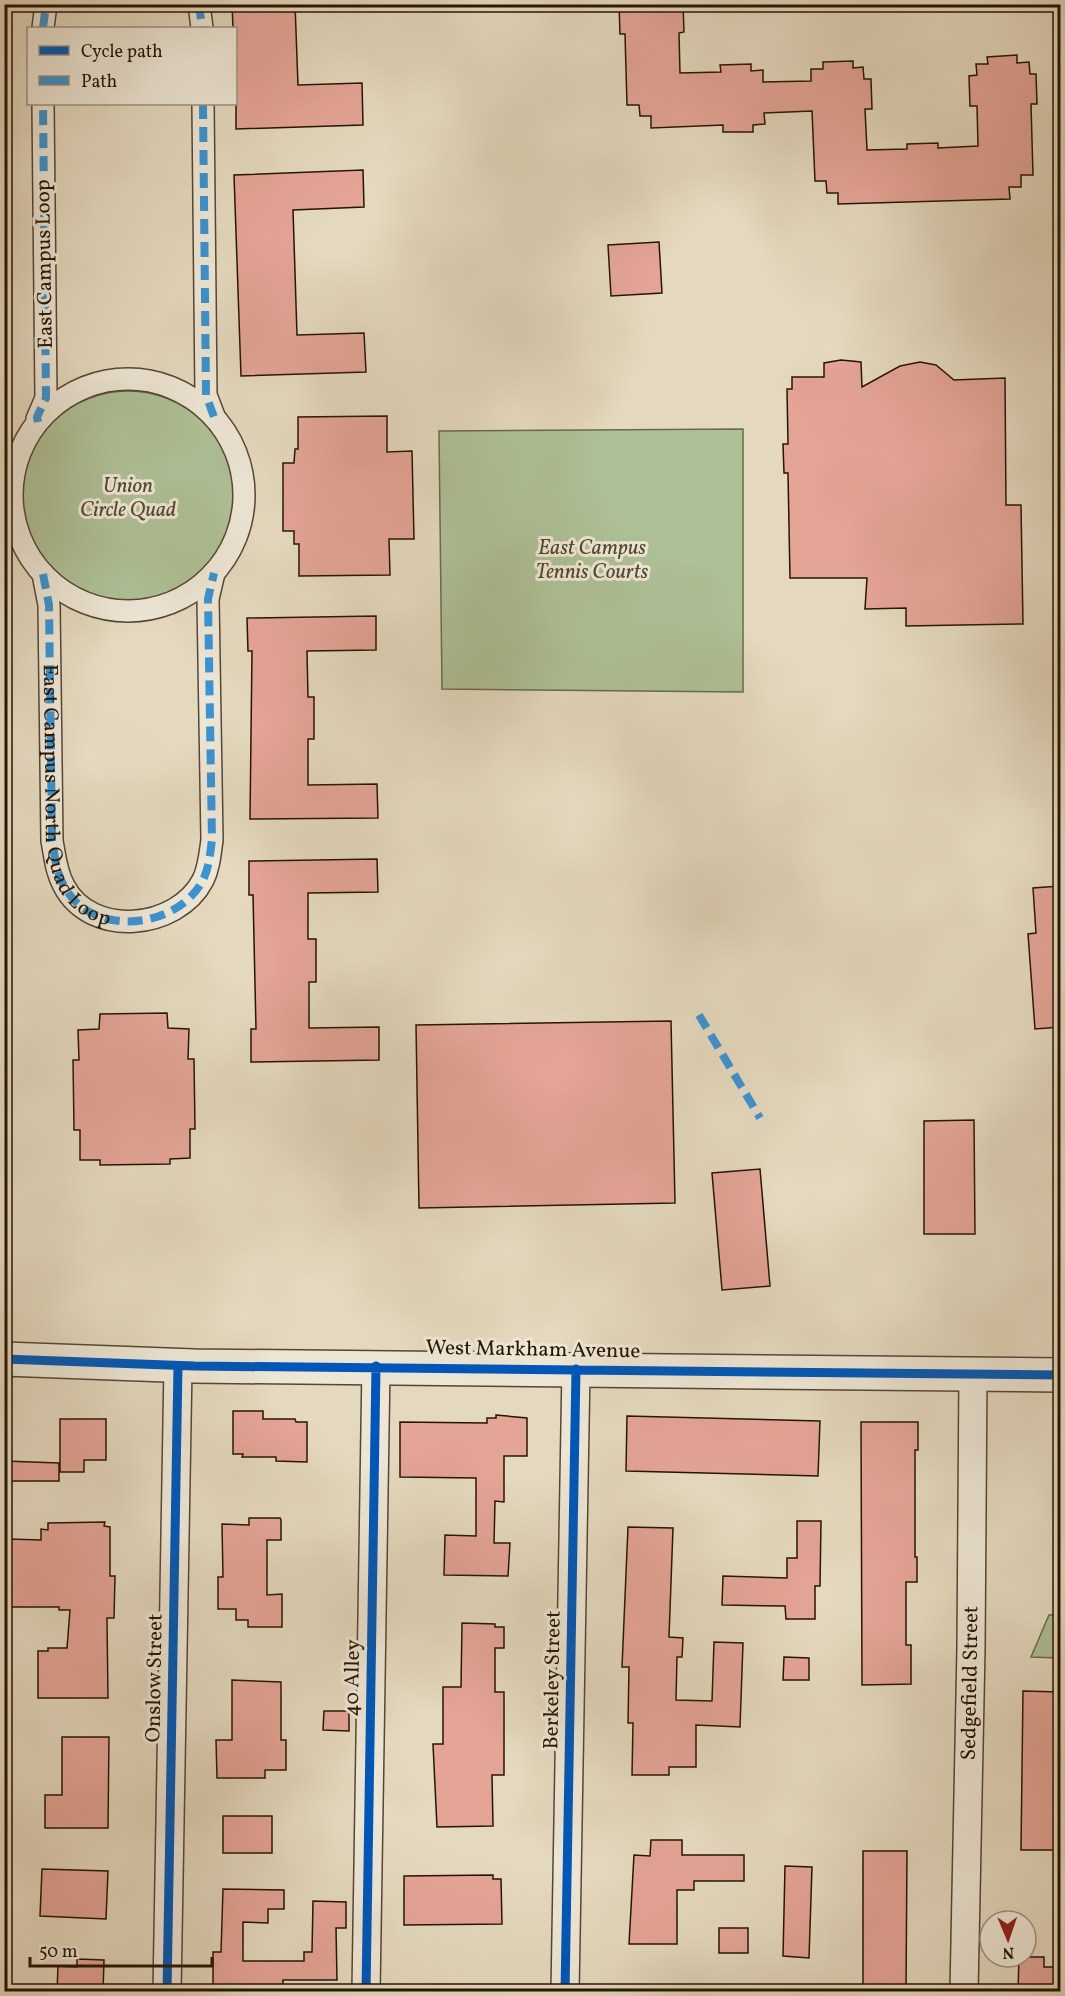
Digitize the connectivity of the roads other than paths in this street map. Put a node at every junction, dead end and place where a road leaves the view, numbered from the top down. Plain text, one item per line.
1 (46, 4) edge
2 (200, 4) edge
3 (43, 27) edge
4 (202, 27) edge
5 (43, 105) edge
6 (203, 105) edge
7 (214, 417) junction
8 (38, 422) junction
9 (214, 573) junction
10 (43, 574) junction
11 (4, 1359) edge
12 (178, 1366) junction
13 (376, 1366) junction
14 (576, 1370) junction
15 (973, 1374) junction
16 (1060, 1375) edge
17 (167, 1992) edge
18 (366, 1992) edge
19 (565, 1992) edge
20 (964, 1992) edge

1 - 3 street
2 - 4 street
5 - 8 street, East Campus Loop
6 - 7 street
7 - 8 street
7 - 9 street
8 - 10 street
9 - 10 street
9 - 10 street, East Campus North Quad Loop
11 - 12 street, West Markham Avenue
12 - 13 street, West Markham Avenue
12 - 17 street, Onslow Street
13 - 14 street, West Markham Avenue
13 - 18 street, 40 Alley
14 - 15 street, West Markham Avenue
14 - 19 street, Berkeley Street
15 - 16 street, West Markham Avenue
15 - 20 street, Sedgefield Street

